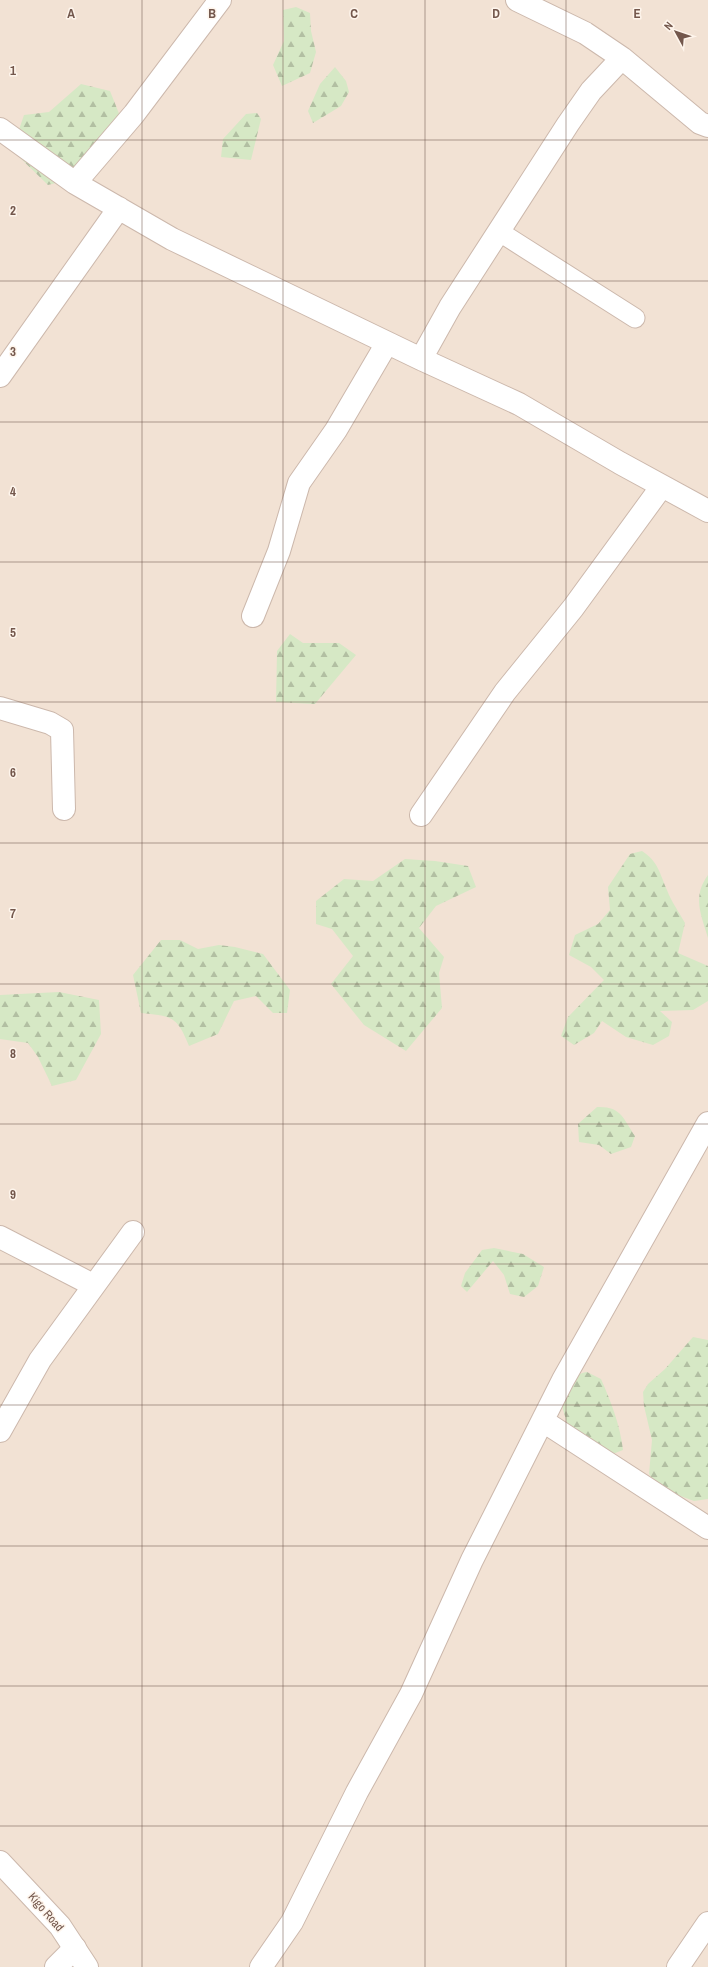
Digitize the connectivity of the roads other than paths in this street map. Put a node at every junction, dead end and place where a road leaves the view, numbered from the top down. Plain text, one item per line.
1 (220, 0) edge
2 (517, 0) edge
3 (622, 58) junction
4 (708, 126) edge
5 (0, 129) edge
6 (75, 183) junction
7 (119, 208) junction
8 (498, 231) junction
9 (635, 318) dead end
10 (388, 343) junction
11 (421, 359) junction
12 (0, 376) edge
13 (662, 486) junction
14 (708, 511) edge
15 (253, 616) dead end
16 (0, 708) edge
17 (64, 810) dead end
18 (421, 815) dead end
19 (708, 1123) edge
20 (133, 1232) dead end
21 (0, 1237) edge
22 (93, 1285) junction
23 (543, 1421) junction
24 (0, 1431) edge
25 (708, 1528) edge
26 (0, 1862) edge
27 (708, 1923) edge
28 (75, 1948) junction
29 (56, 1967) edge
30 (87, 1967) edge
31 (261, 1967) edge
32 (678, 1967) edge

1 - 6 street
2 - 3 street
3 - 4 street
3 - 8 street
5 - 6 street
6 - 7 street
7 - 10 street
7 - 12 street
8 - 9 lane
8 - 11 street
10 - 11 street
10 - 15 street
11 - 13 street
13 - 14 street
13 - 18 street
16 - 17 street
19 - 23 street
20 - 22 street
21 - 22 street
22 - 24 street
23 - 25 street
23 - 31 street
26 - 28 street, Kigo Road
27 - 32 street
28 - 29 street
28 - 30 street, Kigo Road

